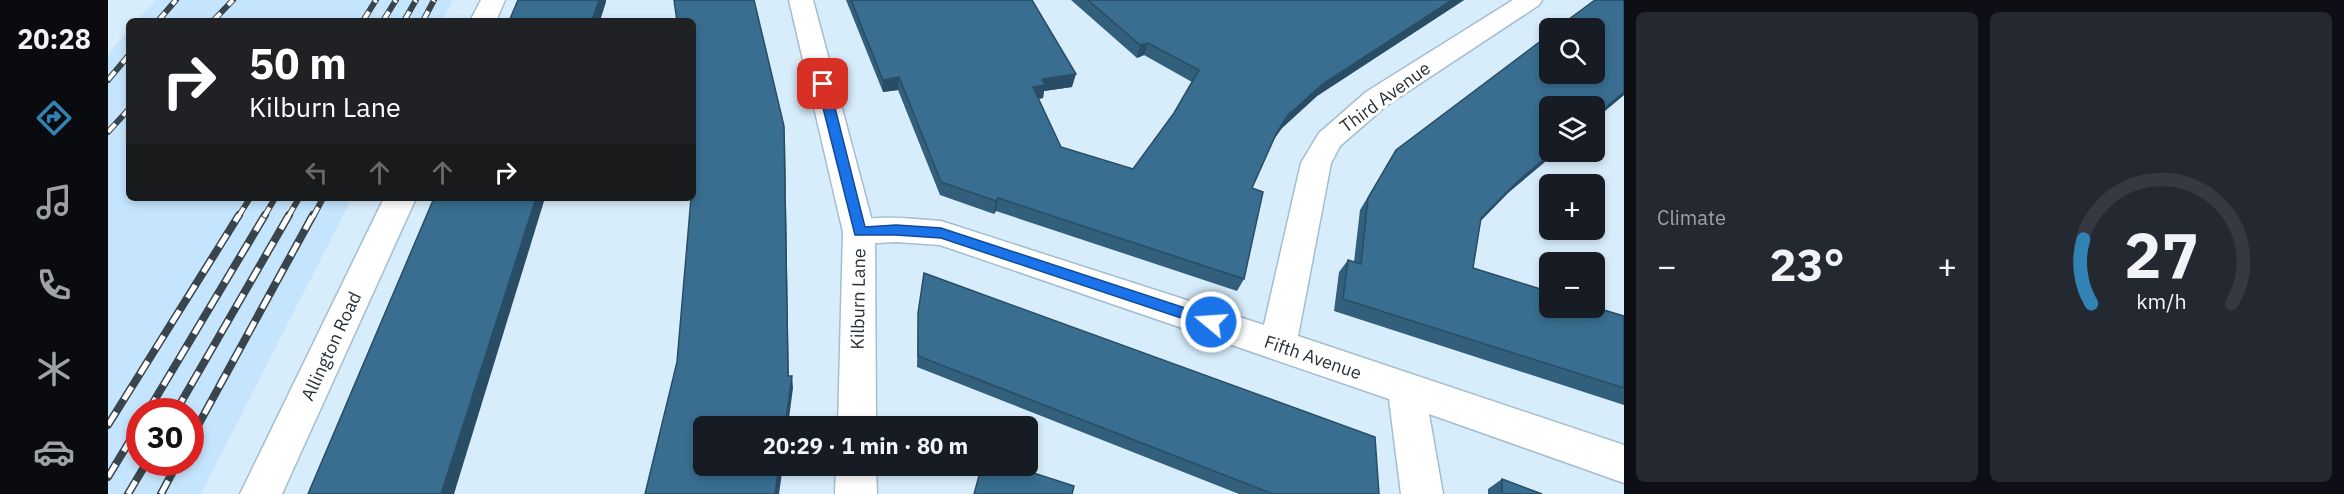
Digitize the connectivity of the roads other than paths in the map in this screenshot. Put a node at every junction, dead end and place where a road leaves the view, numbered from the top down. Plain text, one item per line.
1 (493, 0) edge
2 (801, 0) edge
3 (1530, 0) edge
4 (484, 18) edge
5 (399, 201) edge
6 (859, 232) junction
7 (1278, 345) junction
8 (1406, 389) junction
9 (857, 416) edge
10 (1624, 464) edge
11 (856, 476) edge
12 (261, 494) edge
13 (856, 494) edge
14 (1422, 494) edge

1 - 4 street
2 - 6 street, Kilburn Lane
3 - 7 street, Third Avenue
5 - 12 street, Allington Road
6 - 7 street, Fifth Avenue
6 - 9 street, Kilburn Lane
7 - 8 street, Fifth Avenue
8 - 10 street, Fifth Avenue
8 - 14 street
11 - 13 street

